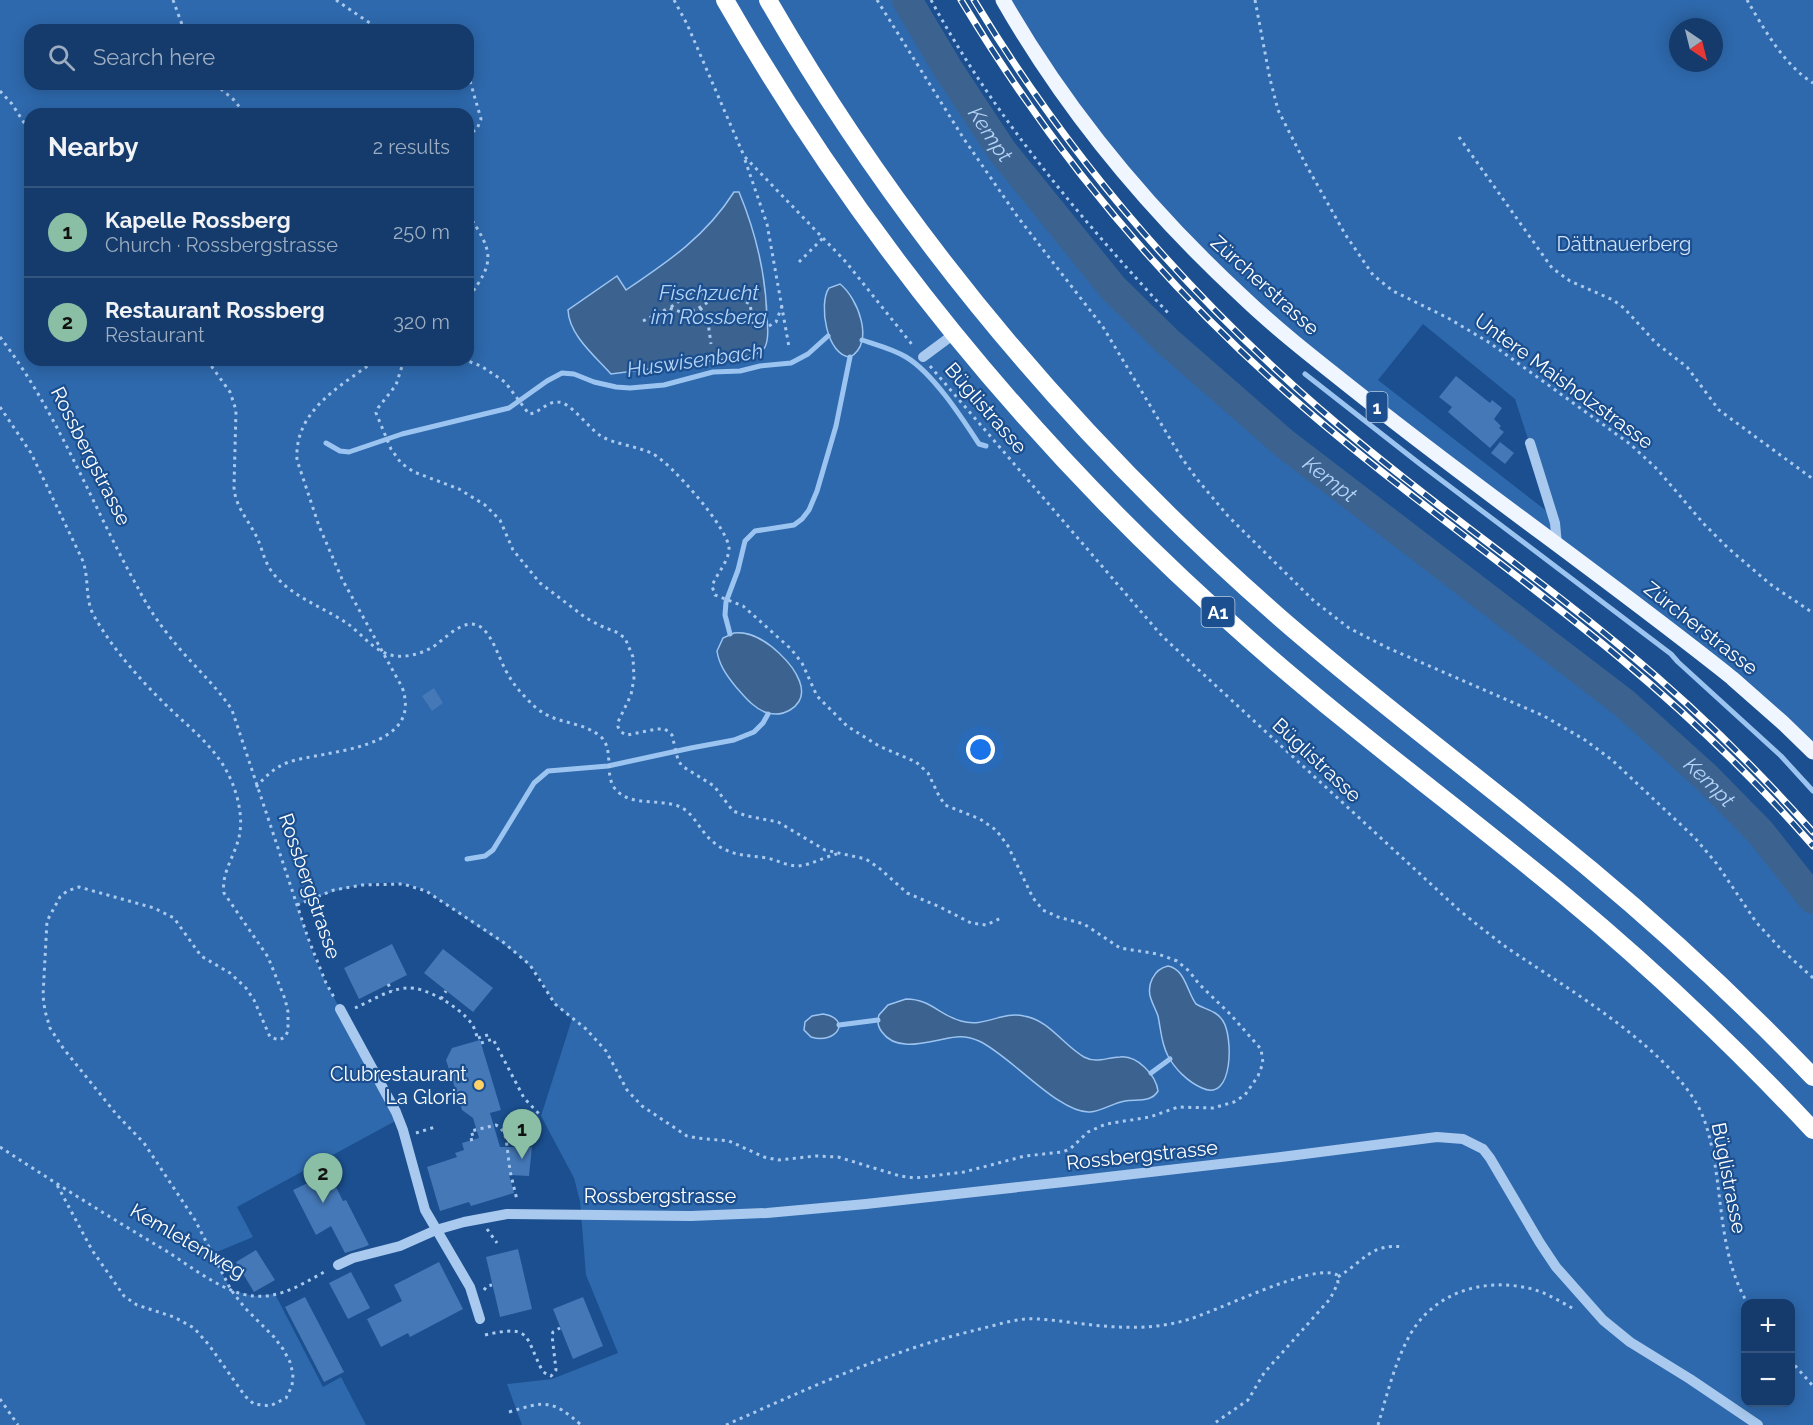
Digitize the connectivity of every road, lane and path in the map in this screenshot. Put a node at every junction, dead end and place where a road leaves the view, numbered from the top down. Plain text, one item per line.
1 (173, 0) edge
2 (336, 0) edge
3 (674, 0) edge
4 (725, 0) edge
5 (768, 0) edge
6 (877, 0) edge
7 (931, 0) edge
8 (1003, 0) edge
9 (1255, 0) edge
10 (1747, 0) edge
11 (182, 24) edge
12 (371, 24) edge
13 (1813, 83) edge
14 (222, 90) edge
15 (472, 90) edge
16 (0, 91) edge
17 (240, 108) edge
18 (24, 122) edge
19 (474, 131) edge
20 (1459, 137) dead end
21 (744, 156) junction
22 (474, 223) edge
23 (823, 238) junction
24 (799, 262) dead end
25 (476, 288) joint
26 (474, 290) edge
27 (709, 301) junction
28 (783, 304) junction
29 (670, 308) junction
30 (700, 308) junction
31 (1169, 314) dead end
32 (644, 321) dead end
33 (954, 334) junction
34 (0, 337) edge
35 (711, 344) dead end
36 (789, 347) dead end
37 (923, 357) junction
38 (474, 363) edge
39 (211, 366) edge
40 (368, 366) edge
41 (402, 366) edge
42 (0, 407) edge
43 (1530, 443) dead end
44 (1813, 479) edge
45 (1557, 545) junction
46 (1813, 613) edge
47 (384, 654) junction
48 (1813, 752) edge
49 (256, 787) junction
50 (838, 853) junction
51 (297, 905) junction
52 (1001, 918) dead end
53 (1813, 978) edge
54 (388, 984) dead end
55 (392, 991) junction
56 (446, 991) dead end
57 (441, 999) junction
58 (341, 1011) junction
59 (491, 1034) dead end
60 (479, 1040) junction
61 (1813, 1077) edge
62 (541, 1116) dead end
63 (435, 1127) dead end
64 (1813, 1130) edge
65 (405, 1136) junction
66 (470, 1140) dead end
67 (0, 1147) edge
68 (56, 1184) junction
69 (521, 1214) junction
70 (436, 1230) junction
71 (490, 1234) dead end
72 (497, 1243) dead end
73 (1404, 1247) dead end
74 (338, 1265) joint
75 (1338, 1277) junction
76 (231, 1290) junction
77 (1746, 1299) edge
78 (1582, 1314) dead end
79 (480, 1319) dead end
80 (560, 1328) dead end
81 (485, 1335) dead end
82 (1795, 1365) edge
83 (1813, 1386) edge
84 (0, 1399) edge
85 (509, 1412) dead end
86 (18, 1425) edge
87 (581, 1425) edge
88 (726, 1425) edge
89 (1212, 1425) edge
90 (1378, 1425) edge
91 (1758, 1425) edge

1 - 11 path
2 - 12 path
3 - 21 path, Büglistrasse
4 - 33 highway, A1
5 - 61 highway, A1
6 - 53 path
7 - 31 path
8 - 45 main road, Zürcherstrasse / 1
9 - 46 path, Untere Maisholzstrasse
10 - 13 path
14 - 17 path
15 - 19 path
16 - 18 path
20 - 44 path
21 - 23 path, Büglistrasse
21 - 28 path
22 - 25 path
23 - 24 path
23 - 37 path, Büglistrasse
25 - 26 path
27 - 28 path
27 - 29 path
27 - 30 path
28 - 36 path
29 - 30 path
29 - 32 path
30 - 35 path
33 - 37 street
33 - 64 highway, A1
34 - 49 path, Rossbergstrasse
37 - 77 path, Büglistrasse
38 - 51 path
39 - 47 path
40 - 47 path
41 - 50 path
42 - 76 path
43 - 45 street
45 - 48 main road, Zürcherstrasse / 1
47 - 49 path
47 - 50 path
49 - 51 path, Rossbergstrasse
50 - 52 path
51 - 58 path, Rossbergstrasse
54 - 55 path
55 - 57 path
55 - 58 path
56 - 57 path
57 - 60 path
58 - 65 street
59 - 60 path
60 - 62 path
63 - 65 path
65 - 70 street
66 - 69 path
67 - 68 path, Kemletenweg
68 - 76 path, Kemletenweg
68 - 76 path
69 - 70 street, Rossbergstrasse
69 - 91 street, Rossbergstrasse
70 - 74 street
70 - 79 street
71 - 72 path
73 - 75 path
74 - 76 path, Kemletenweg
75 - 88 path
75 - 89 path
78 - 90 path
80 - 81 path
82 - 83 path
84 - 86 path
85 - 87 path

